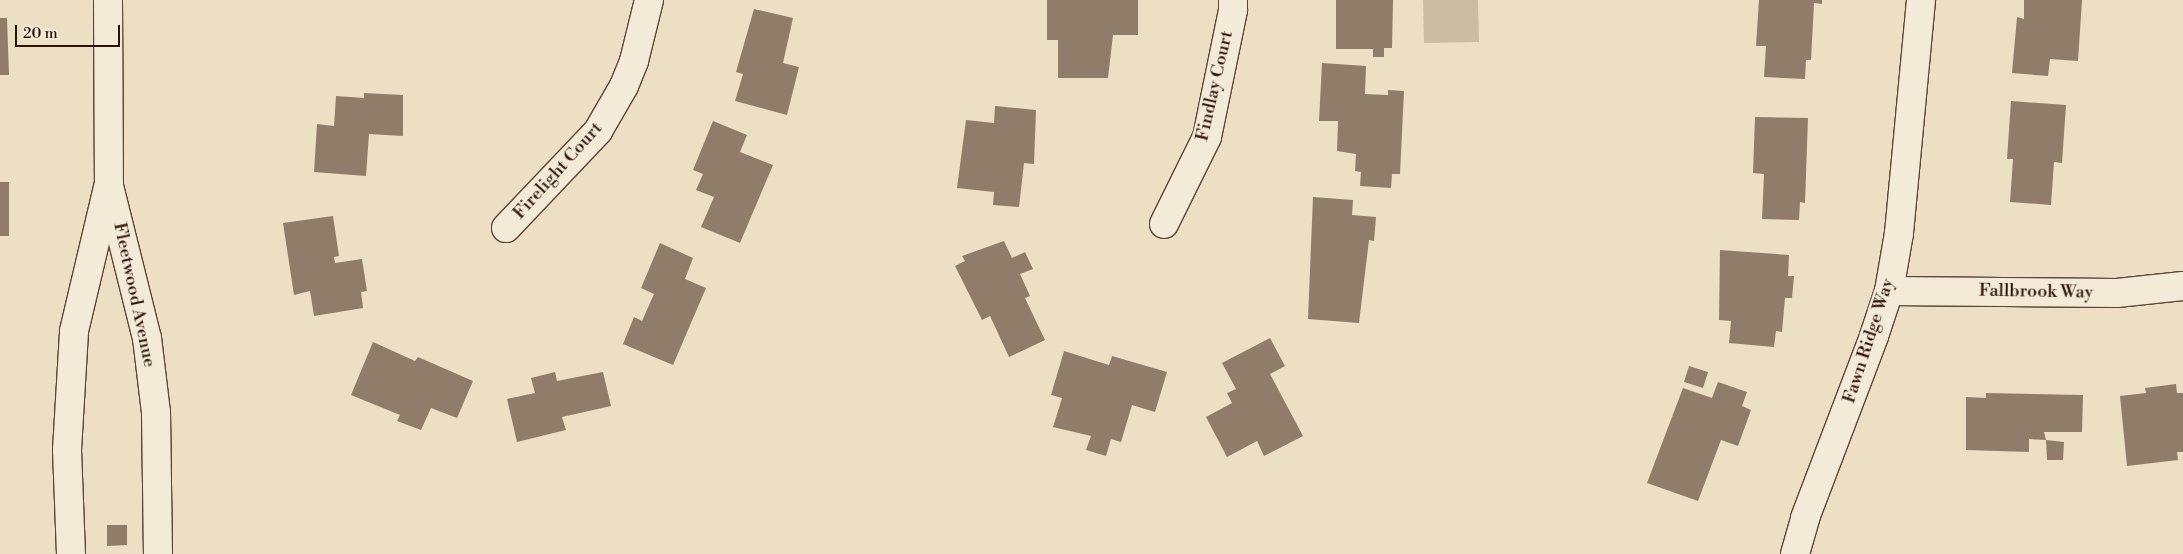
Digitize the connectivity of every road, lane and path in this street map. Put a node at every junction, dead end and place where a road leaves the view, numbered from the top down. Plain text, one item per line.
1 (108, 0) edge
2 (648, 0) edge
3 (1233, 0) edge
4 (1921, 0) edge
5 (109, 186) junction
6 (1164, 224) dead end
7 (506, 228) dead end
8 (2183, 286) edge
9 (1888, 291) junction
10 (71, 554) edge
11 (158, 554) edge
12 (1795, 554) edge

1 - 5 street, Fleetwood Avenue
2 - 7 street, Firelight Court
3 - 6 street, Findlay Court
4 - 9 street, Fawn Ridge Way
5 - 10 street, Fleetwood Avenue
5 - 11 street, Fleetwood Avenue
8 - 9 street, Fallbrook Way
9 - 12 street, Fawn Ridge Way

